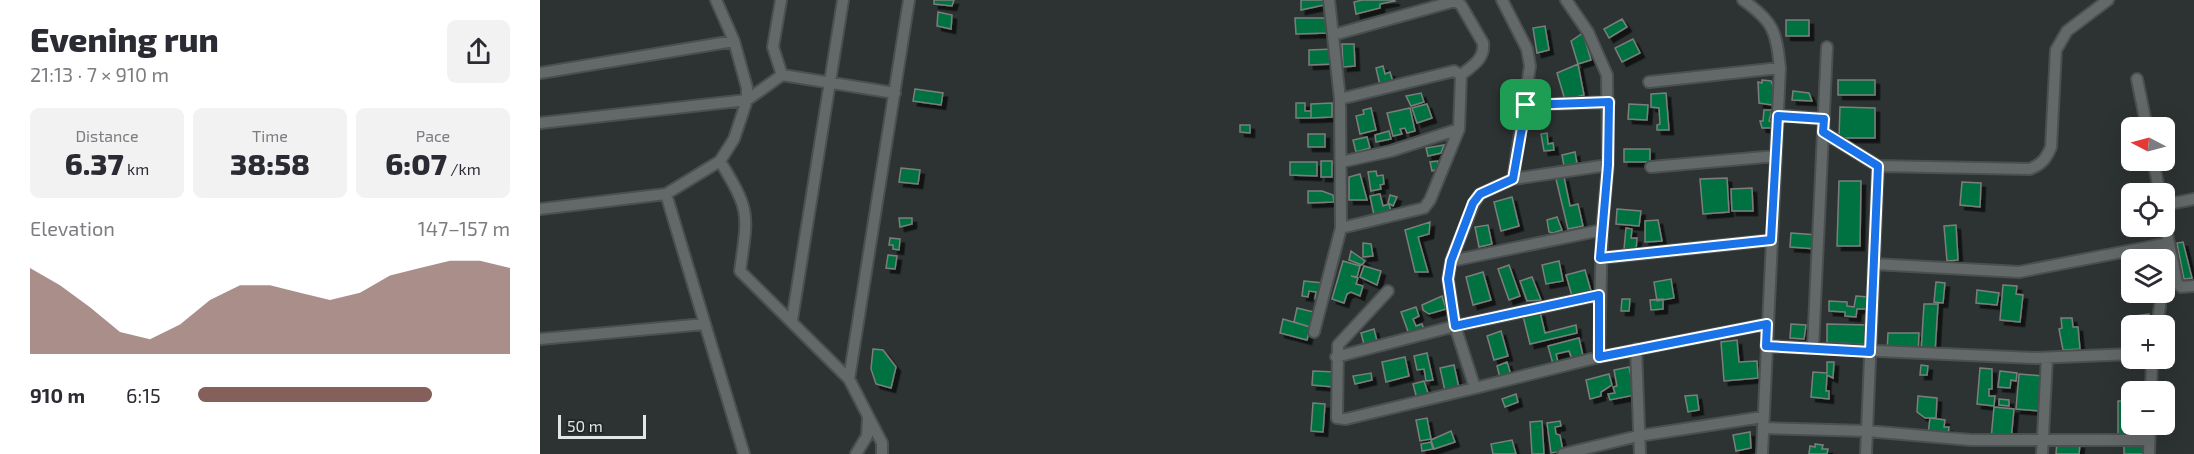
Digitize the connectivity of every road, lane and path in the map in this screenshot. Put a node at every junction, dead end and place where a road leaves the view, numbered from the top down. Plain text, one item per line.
1 (716, 0) edge
2 (781, 0) edge
3 (843, 0) edge
4 (909, 0) edge
5 (1329, 0) edge
6 (1502, 0) edge
7 (1566, 0) edge
8 (1743, 0) edge
9 (2108, 0) edge
10 (1454, 1) edge
11 (1333, 35) junction
12 (734, 41) junction
13 (1827, 47) dead end
14 (1780, 68) junction
15 (540, 74) edge
16 (1461, 75) junction
17 (780, 76) junction
18 (2137, 79) dead end
19 (1649, 82) dead end
20 (831, 84) junction
21 (895, 93) junction
22 (1340, 99) junction
23 (747, 100) junction
24 (1609, 102) junction
25 (1526, 105) junction
26 (1778, 116) junction
27 (2145, 117) edge
28 (1824, 119) junction
29 (540, 123) edge
30 (1459, 129) junction
31 (1823, 132) junction
32 (1776, 156) junction
33 (720, 161) junction
34 (1341, 162) junction
35 (1608, 165) junction
36 (1878, 166) junction
37 (1651, 167) dead end
38 (1513, 179) junction
39 (666, 194) junction
40 (2194, 199) edge
41 (2175, 203) edge
42 (540, 209) edge
43 (1341, 228) junction
44 (1602, 230) junction
45 (2168, 237) edge
46 (1771, 240) junction
47 (2169, 243) junction
48 (1600, 258) junction
49 (1451, 261) junction
50 (1874, 264) junction
51 (2194, 286) edge
52 (1388, 291) dead end
53 (1599, 295) junction
54 (2160, 306) dead end
55 (2159, 315) edge
56 (792, 320) junction
57 (705, 324) junction
58 (1767, 324) junction
59 (1455, 326) junction
60 (1314, 332) dead end
61 (540, 339) edge
62 (1766, 346) junction
63 (1813, 347) junction
64 (1636, 349) junction
65 (1870, 352) junction
66 (2121, 355) edge
67 (1336, 357) junction
68 (1599, 357) junction
69 (2047, 358) junction
70 (849, 379) junction
71 (1475, 388) junction
72 (868, 417) junction
73 (1763, 423) junction
74 (1867, 431) junction
75 (2149, 435) edge
76 (1638, 436) junction
77 (2149, 440) junction
78 (2043, 442) junction
79 (744, 454) edge
80 (856, 454) edge
81 (882, 454) edge
82 (1563, 454) edge
83 (1640, 454) edge
84 (1762, 454) edge
85 (1866, 454) edge
86 (2042, 454) edge
87 (2149, 454) edge

1 - 12 street
2 - 17 street
3 - 20 street
4 - 21 street
5 - 11 street
6 - 25 street
7 - 24 street
8 - 14 street
9 - 36 street
10 - 11 street
10 - 16 street
11 - 22 street
12 - 15 street
12 - 23 street
13 - 28 street
14 - 19 street
14 - 26 street
16 - 22 street
16 - 30 street
17 - 20 street
17 - 23 street
18 - 27 street
20 - 21 street
20 - 56 street
21 - 70 street
22 - 34 street
23 - 29 street
23 - 33 street
24 - 25 street
24 - 35 street
25 - 38 street
26 - 28 street
26 - 32 street
28 - 31 street
30 - 34 street
30 - 43 street
31 - 36 street
31 - 63 street
32 - 37 street
32 - 46 street
33 - 39 street
33 - 56 street
34 - 43 street
35 - 38 street
35 - 44 street
36 - 50 street
38 - 49 street
39 - 42 street
39 - 57 street
40 - 41 street
43 - 60 street
44 - 48 street
44 - 49 street
45 - 47 street
46 - 48 street
46 - 58 street
47 - 50 street
47 - 51 street
48 - 53 street
49 - 59 street
50 - 65 street
52 - 67 street
53 - 59 street
53 - 68 street
54 - 55 street
56 - 70 street
57 - 61 street
57 - 79 street
58 - 62 street
58 - 64 street
59 - 67 street
59 - 71 street
62 - 63 street
62 - 73 street
63 - 65 street
64 - 68 street
64 - 76 street
65 - 69 street
65 - 74 street
66 - 69 street
67 - 71 street
68 - 71 street
69 - 78 street
70 - 72 street
72 - 80 street
72 - 81 street
73 - 74 street
73 - 76 street
73 - 84 street
74 - 78 street
74 - 85 street
75 - 77 street
76 - 82 street
76 - 83 street
77 - 78 street
77 - 87 street
78 - 86 street

